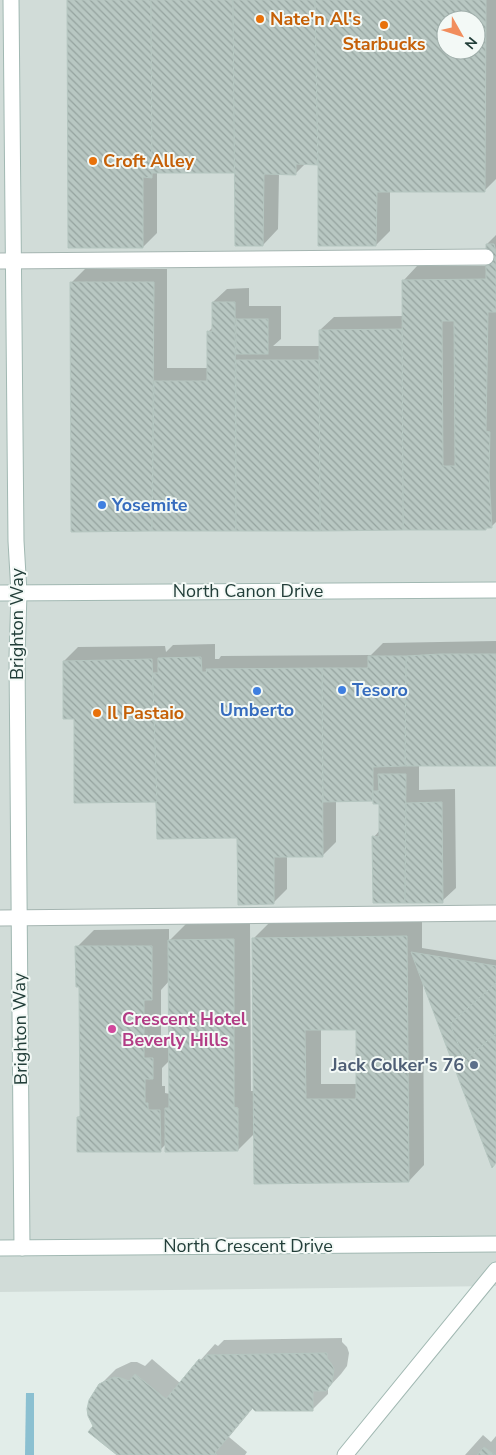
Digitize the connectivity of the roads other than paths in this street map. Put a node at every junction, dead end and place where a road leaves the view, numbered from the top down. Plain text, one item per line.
1 (11, 0) edge
2 (486, 257) dead end
3 (7, 261) edge
4 (496, 590) edge
5 (0, 593) edge
6 (19, 593) junction
7 (496, 913) edge
8 (0, 918) edge
9 (19, 918) junction
10 (496, 1244) edge
11 (0, 1248) edge
12 (22, 1248) junction
13 (496, 1270) edge
14 (345, 1455) edge

1 - 3 street, Brighton Way
2 - 3 street
3 - 6 street, Brighton Way
4 - 6 street, North Canon Drive
5 - 6 street, North Canon Drive
6 - 9 street, Brighton Way
7 - 9 street
8 - 9 street
9 - 12 street, Brighton Way
10 - 12 street, North Crescent Drive
11 - 12 street, North Crescent Drive
13 - 14 street

